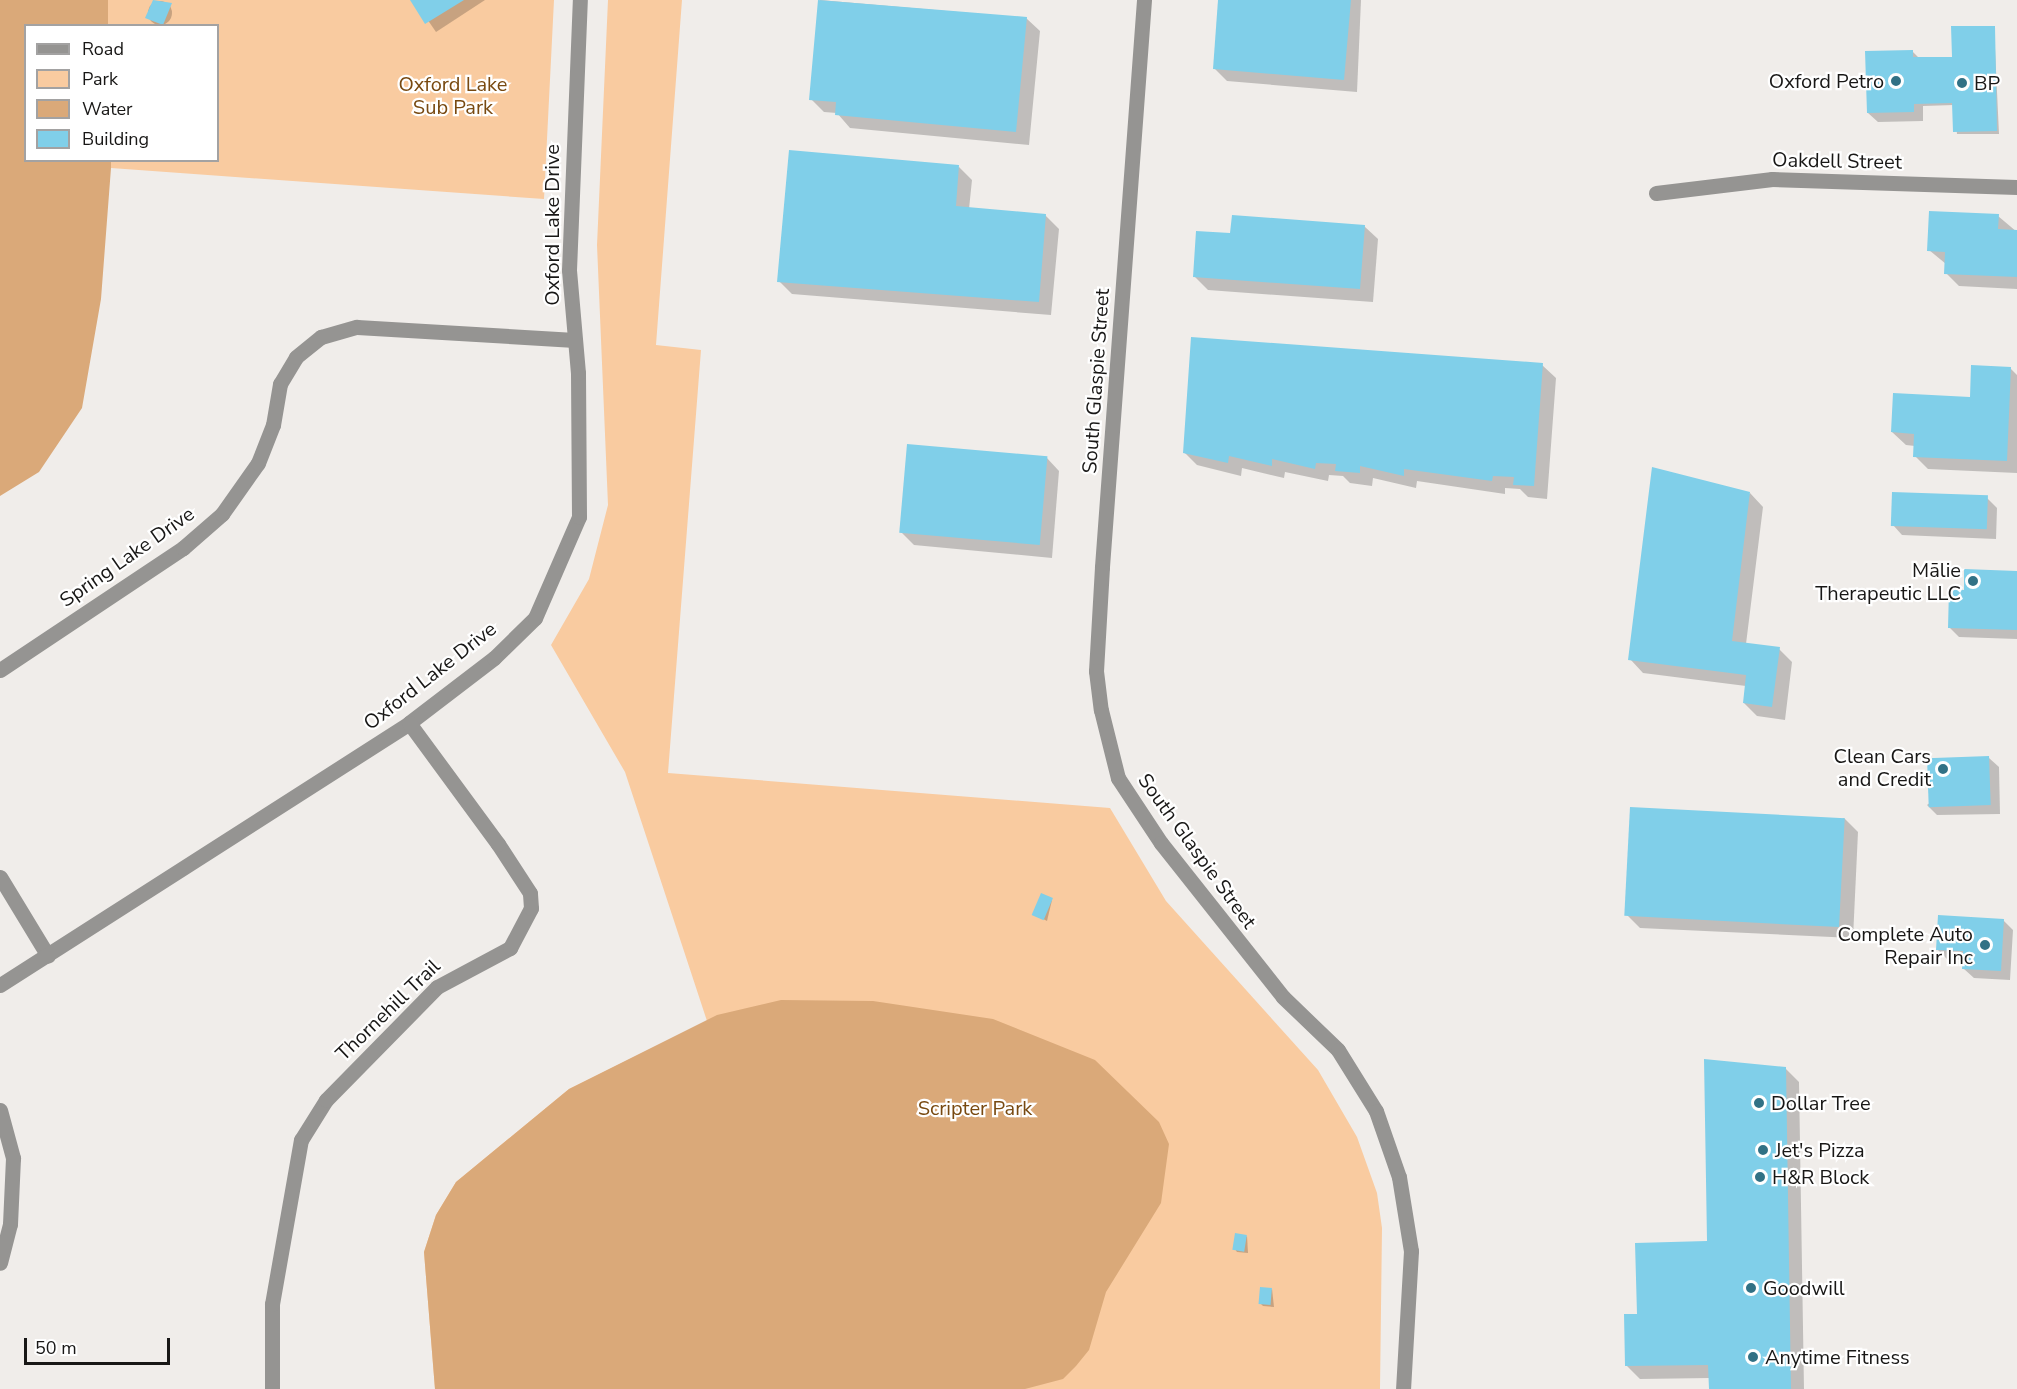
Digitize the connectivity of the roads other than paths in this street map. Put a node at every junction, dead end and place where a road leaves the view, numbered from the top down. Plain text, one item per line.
1 (580, 0) edge
2 (1144, 0) edge
3 (2017, 187) edge
4 (1656, 193) dead end
5 (575, 340) junction
6 (0, 670) edge
7 (409, 723) junction
8 (0, 877) edge
9 (48, 956) junction
10 (0, 985) edge
11 (0, 1110) edge
12 (0, 1263) edge
13 (272, 1389) edge
14 (1403, 1389) edge

1 - 5 street, Oxford Lake Drive
2 - 14 street, South Glaspie Street
3 - 4 street, Oakdell Street
5 - 6 street, Spring Lake Drive
5 - 7 street, Oxford Lake Drive
7 - 9 street, Oxford Lake Drive
7 - 13 street, Thornehill Trail
8 - 9 street
9 - 10 street, Oxford Lake Drive
11 - 12 street

